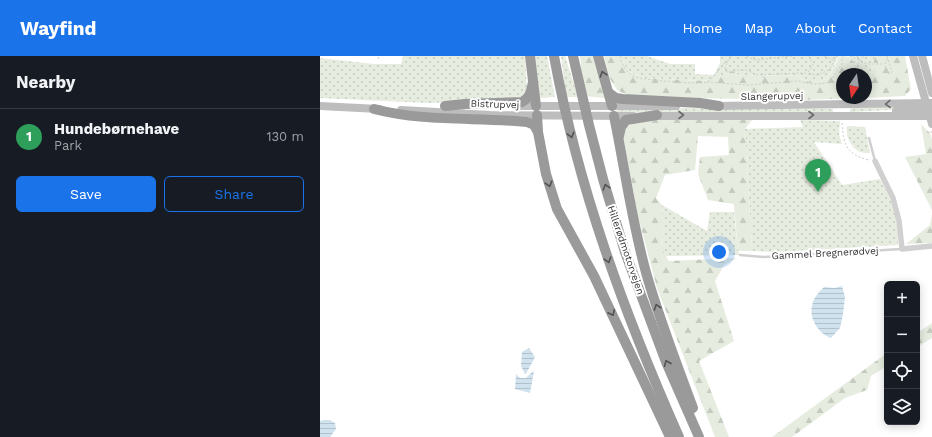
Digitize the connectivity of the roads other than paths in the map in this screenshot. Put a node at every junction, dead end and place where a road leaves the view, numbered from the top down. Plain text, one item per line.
1 (530, 56) edge
2 (554, 56) edge
3 (573, 56) edge
4 (598, 56) edge
5 (913, 56) edge
6 (922, 56) edge
7 (532, 82) junction
8 (932, 92) edge
9 (609, 93) junction
10 (320, 106) edge
11 (446, 106) junction
12 (719, 106) junction
13 (374, 109) junction
14 (537, 111) junction
15 (613, 111) junction
16 (931, 111) edge
17 (657, 116) junction
18 (538, 132) junction
19 (619, 138) junction
20 (869, 138) dead end
21 (875, 161) joint
22 (932, 246) edge
23 (902, 249) junction
24 (740, 255) dead end
25 (670, 437) edge
26 (679, 437) edge
27 (700, 437) edge

1 - 7 highway
2 -> 26 highway, Hillerødmotorvejen
27 -> 3 highway, Hillerødmotorvejen
9 -> 4 highway
5 - 16 main road
6 - 8 main road
7 - 11 highway
7 - 14 highway
9 - 12 highway
9 - 15 highway
10 - 13 main road, Bistrupvej
11 - 13 main road, Bistrupvej
11 - 14 main road, Bistrupvej
12 - 15 main road, Slangerupvej
16 -> 12 main road, Slangerupvej
13 - 14 main road, Bistrupvej
13 - 18 highway
14 - 15 main road, Bistrupvej
14 - 18 highway
15 - 17 main road, Slangerupvej
15 - 19 highway
17 -> 16 main road, Slangerupvej
17 - 19 highway
18 -> 25 highway
27 -> 19 highway
20 - 21 lane
21 - 23 street
22 - 23 street, Gammel Bregnerødvej
23 - 24 lane, Gammel Bregnerødvej

